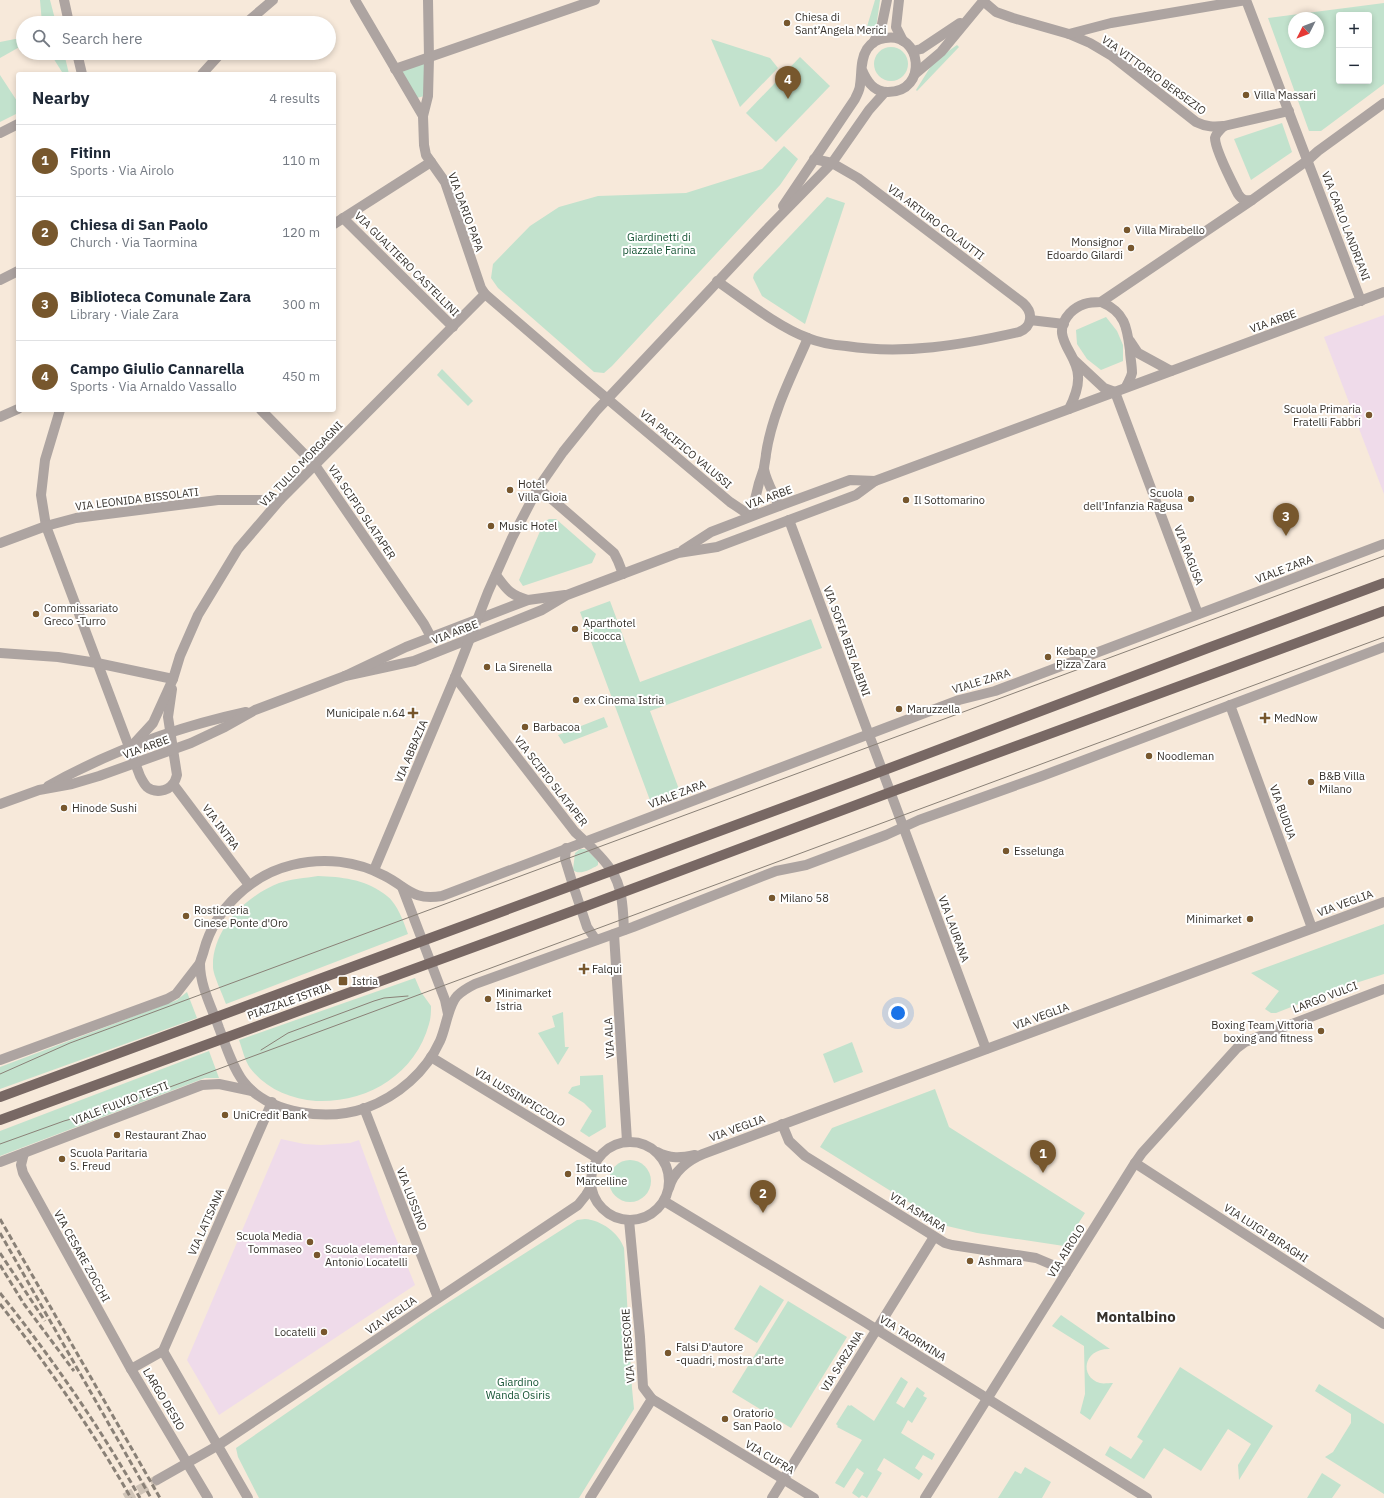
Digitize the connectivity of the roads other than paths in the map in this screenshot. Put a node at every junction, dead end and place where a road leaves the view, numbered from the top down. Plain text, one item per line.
1 (64, 0) edge
2 (273, 0) edge
3 (355, 0) edge
4 (428, 0) edge
5 (595, 0) edge
6 (887, 0) edge
7 (899, 0) edge
8 (983, 0) edge
9 (1246, 0) edge
10 (67, 16) edge
11 (254, 16) edge
12 (970, 16) junction
13 (1069, 34) junction
14 (903, 41) junction
15 (873, 43) junction
16 (913, 51) junction
17 (430, 58) junction
18 (79, 60) edge
19 (215, 60) edge
20 (396, 69) junction
21 (862, 70) junction
22 (82, 72) edge
23 (204, 72) edge
24 (915, 74) junction
25 (885, 92) junction
26 (1384, 103) edge
27 (1289, 111) junction
28 (423, 116) junction
29 (16, 125) edge
30 (1224, 126) junction
31 (0, 133) edge
32 (814, 159) junction
33 (1308, 160) junction
34 (430, 162) junction
35 (832, 163) junction
36 (1252, 200) junction
37 (344, 218) junction
38 (336, 223) edge
39 (770, 226) junction
40 (16, 272) edge
41 (0, 280) edge
42 (717, 281) junction
43 (1384, 292) edge
44 (485, 294) junction
45 (1361, 301) junction
46 (1101, 302) junction
47 (1030, 320) junction
48 (1064, 324) junction
49 (453, 327) junction
50 (808, 338) junction
51 (1128, 339) junction
52 (1074, 361) junction
53 (1171, 371) junction
54 (1126, 388) junction
55 (1115, 392) junction
56 (607, 399) junction
57 (1069, 409) junction
58 (16, 410) edge
59 (59, 412) edge
60 (263, 412) edge
61 (0, 417) edge
62 (315, 465) junction
63 (764, 468) junction
64 (874, 481) junction
65 (538, 488) junction
66 (280, 500) junction
67 (779, 506) junction
68 (751, 516) junction
69 (790, 520) junction
70 (46, 526) junction
71 (0, 543) edge
72 (1384, 544) edge
73 (678, 554) junction
74 (623, 574) junction
75 (496, 575) junction
76 (1384, 583) edge
77 (567, 595) junction
78 (528, 600) junction
79 (1384, 611) edge
80 (1198, 614) junction
81 (476, 619) junction
82 (431, 637) junction
83 (469, 640) junction
84 (1384, 647) edge
85 (1, 654) edge
86 (98, 663) junction
87 (345, 676) junction
88 (455, 677) junction
89 (173, 679) junction
90 (1230, 705) junction
91 (255, 710) junction
92 (170, 733) junction
93 (869, 734) junction
94 (130, 748) junction
95 (172, 750) junction
96 (135, 764) junction
97 (883, 771) junction
98 (173, 784) junction
99 (39, 790) junction
100 (891, 792) junction
101 (0, 804) edge
102 (904, 828) junction
103 (586, 842) junction
104 (566, 848) junction
105 (374, 870) junction
106 (612, 871) junction
107 (573, 885) junction
108 (249, 886) junction
109 (402, 887) junction
110 (621, 893) junction
111 (1384, 902) edge
112 (580, 908) junction
113 (1312, 928) junction
114 (624, 930) junction
115 (614, 934) junction
116 (423, 940) junction
117 (596, 940) junction
118 (431, 962) junction
119 (200, 963) junction
120 (1384, 989) edge
121 (448, 1016) junction
122 (216, 1018) junction
123 (223, 1038) junction
124 (1253, 1038) joint
125 (986, 1049) junction
126 (431, 1057) junction
127 (0, 1060) edge
128 (252, 1091) junction
129 (0, 1097) edge
130 (272, 1102) junction
131 (364, 1108) junction
132 (0, 1120) edge
133 (782, 1124) junction
134 (627, 1141) junction
135 (651, 1147) junction
136 (707, 1152) junction
137 (24, 1153) junction
138 (597, 1158) junction
139 (0, 1162) edge
140 (1135, 1163) junction
141 (591, 1187) junction
142 (669, 1188) junction
143 (664, 1201) junction
144 (578, 1205) junction
145 (599, 1206) junction
146 (629, 1220) junction
147 (934, 1237) junction
148 (1066, 1273) junction
149 (438, 1298) junction
150 (1384, 1324) edge
151 (876, 1329) junction
152 (163, 1351) junction
153 (131, 1369) junction
154 (987, 1398) junction
155 (652, 1399) junction
156 (217, 1446) junction
157 (188, 1463) junction
158 (157, 1480) tunnel mouth
159 (784, 1480) junction
160 (208, 1498) edge
161 (248, 1498) edge
162 (590, 1498) edge
163 (772, 1498) edge
164 (814, 1498) edge
165 (925, 1498) edge
166 (1147, 1498) edge

1 - 10 street
2 - 11 street
3 - 20 street, VIA DARIO PAPA
4 - 17 street, VIA DARIO PAPA
5 - 17 street
6 - 15 street
7 - 14 street
8 - 12 street
8 - 13 street, VIA VITTORIO BERSEZIO
9 - 13 street
9 - 27 street, VIA CARLO LANDRIANI
12 - 16 street
12 - 24 street
13 - 30 street, VIA VITTORIO BERSEZIO
14 - 15 street
14 - 16 street
15 - 21 street
16 - 24 street
17 - 20 street
17 - 28 street, VIA DARIO PAPA
18 - 22 street
19 - 23 street
20 - 28 street, VIA DARIO PAPA
21 - 25 street
21 - 32 street
24 - 25 street
25 - 35 street
26 - 33 street
27 - 30 street, VIA VITTORIO BERSEZIO
27 - 33 street, VIA CARLO LANDRIANI
28 - 34 street, VIA DARIO PAPA
29 - 31 street
30 - 36 street
32 - 35 street, VIA ARTURO COLAUTTI
32 - 39 street
33 - 36 street
33 - 45 street, VIA CARLO LANDRIANI
34 - 37 street
34 - 44 street, VIA DARIO PAPA
35 - 39 street
35 - 47 street, VIA ARTURO COLAUTTI
36 - 46 street
37 - 38 street
37 - 49 street, VIA GUALTIERO CASTELLINI
39 - 42 street, VIA ABBAZIA
40 - 41 street
42 - 50 street
42 - 56 street, VIA ABBAZIA
43 - 45 street, VIA ARBE
44 - 49 street, VIA TULLO MORGAGNI
44 - 56 street, VIA PACIFICO VALUSSI
45 - 53 street, VIA ARBE
46 - 48 street
46 - 51 street
47 - 48 street
47 - 50 street
48 - 52 street
49 - 62 street, VIA TULLO MORGAGNI
50 - 63 street
51 - 53 street
51 - 54 street
52 - 55 street
52 - 57 street
53 - 54 street, VIA ARBE
54 - 55 street, VIA ARBE
55 - 57 street, VIA ARBE
55 - 80 street, VIA RAGUSA
56 - 65 street, VIA ABBAZIA
56 - 68 street, VIA PACIFICO VALUSSI
57 - 64 street, VIA ARBE
58 - 61 street
59 - 70 street
60 - 62 street, VIA SCIPIO SLATAPER
62 - 66 street, VIA TULLO MORGAGNI
62 - 82 street, VIA SCIPIO SLATAPER
63 - 67 street
63 - 68 street
64 - 67 street, VIA ARBE
64 - 69 street, VIA ARBE
65 - 74 street
65 - 75 street, VIA ABBAZIA
66 - 70 street, VIA LEONIDA BISSOLATI
66 - 89 street, VIA TULLO MORGAGNI
67 - 68 street, VIA ARBE
68 - 73 street, VIA ARBE
69 - 73 street, VIA ARBE
69 - 93 street, VIA SOFIA BISI ALBINI
70 - 71 street, VIA LEONIDA BISSOLATI
70 - 86 street
72 - 80 street, VIALE ZARA
73 - 74 street, VIA ARBE
74 - 77 street, VIA ARBE
75 - 78 street
75 - 81 street, VIA ABBAZIA
76 - 97 main road
77 - 78 street, VIA ARBE
77 - 83 street, VIA ARBE
78 - 81 street, VIA ARBE
79 - 100 main road
80 - 93 street, VIALE ZARA
81 - 82 street, VIA ARBE
81 - 83 street, VIA ABBAZIA
82 - 87 street, VIA ARBE
83 - 87 street, VIA ARBE
83 - 88 street, VIA ABBAZIA
84 - 90 street
85 - 86 street
86 - 89 street
86 - 94 street
87 - 91 street, VIA ARBE
88 - 103 street, VIA SCIPIO SLATAPER
88 - 105 street, VIA ABBAZIA
89 - 92 street, VIA TULLO MORGAGNI
89 - 94 street, VIA TULLO MORGAGNI
90 - 102 street
90 - 113 street, VIA BUDUA
91 - 92 street, VIA ARBE
91 - 95 street, VIA ARBE
92 - 94 street, VIA ARBE
92 - 95 street, VIA TULLO MORGAGNI
93 - 97 street, VIA SOFIA BISI ALBINI
93 - 103 street, VIALE ZARA
94 - 96 street
94 - 99 street, VIA ARBE
95 - 96 street, VIA ARBE
95 - 98 street, VIA TULLO MORGAGNI
96 - 98 street
96 - 99 street, VIA ARBE
97 - 100 street, VIA SOFIA BISI ALBINI
97 - 106 main road
98 - 108 street, VIA INTRA
99 - 101 street, VIA ARBE
100 - 102 street, VIA LAURANA
100 - 110 main road
102 - 114 street
102 - 125 street, VIA LAURANA
103 - 104 street, VIALE ZARA
103 - 106 street
104 - 107 street
104 - 109 street, VIALE ZARA
105 - 108 street
105 - 109 street
106 - 107 main road
106 - 110 street
107 - 112 street
107 - 116 main road
108 - 119 street
109 - 116 street
110 - 112 main road
110 - 114 street
111 - 113 street, VIA VEGLIA
112 - 117 street
112 - 118 main road
113 - 125 street, VIA VEGLIA
114 - 115 street
115 - 117 street
115 - 134 street, VIA ALA
116 - 118 street
116 - 122 main road, PIAZZALE ISTRIA
117 - 121 street
118 - 121 street
118 - 123 main road, PIAZZALE ISTRIA
119 - 122 street
119 - 127 street
120 - 124 street, LARGO VULCI
121 - 126 street
122 - 123 street
122 - 129 main road
123 - 128 street
123 - 132 main road
124 - 140 street, VIA AIROLO
125 - 133 street, VIA VEGLIA
126 - 131 street
126 - 138 street, VIA LUSSINPICCOLO
128 - 130 street
128 - 137 street, VIALE FULVIO TESTI
130 - 131 street
130 - 152 street, VIA LATISANA
131 - 149 street, VIA LUSSINO
133 - 136 street, VIA VEGLIA
133 - 147 street, VIA ASMARA
134 - 135 street
134 - 138 street
135 - 136 street, VIA VEGLIA
135 - 142 street
136 - 142 street, VIA VEGLIA
137 - 139 street, VIALE FULVIO TESTI
137 - 153 street, VIA CESARE ZOCCHI
138 - 141 street
140 - 148 street, VIA AIROLO
140 - 150 street, VIA LUIGI BIRAGHI
141 - 144 street, VIA VEGLIA
141 - 145 street
142 - 143 street
143 - 146 street
143 - 151 street, VIA TAORMINA
144 - 145 street
144 - 149 street, VIA VEGLIA
145 - 146 street
146 - 155 street, VIA TRESCORE
147 - 148 street, VIA ASMARA
147 - 151 street, VIA SARZANA
148 - 154 street, VIA AIROLO
149 - 156 street, VIA VEGLIA
151 - 154 street, VIA TAORMINA
151 - 159 street, VIA SARZANA
152 - 153 street, LARGO DESIO
152 - 156 street, LARGO DESIO
153 - 157 street, LARGO DESIO
154 - 165 street, VIA AIROLO
154 - 166 street, VIA TAORMINA
155 - 159 street, VIA CUFRA
155 - 162 street
156 - 157 street
156 - 161 street, LARGO DESIO
157 - 158 street
157 - 160 street, LARGO DESIO
159 - 163 street, VIA SARZANA
159 - 164 street, VIA CUFRA

